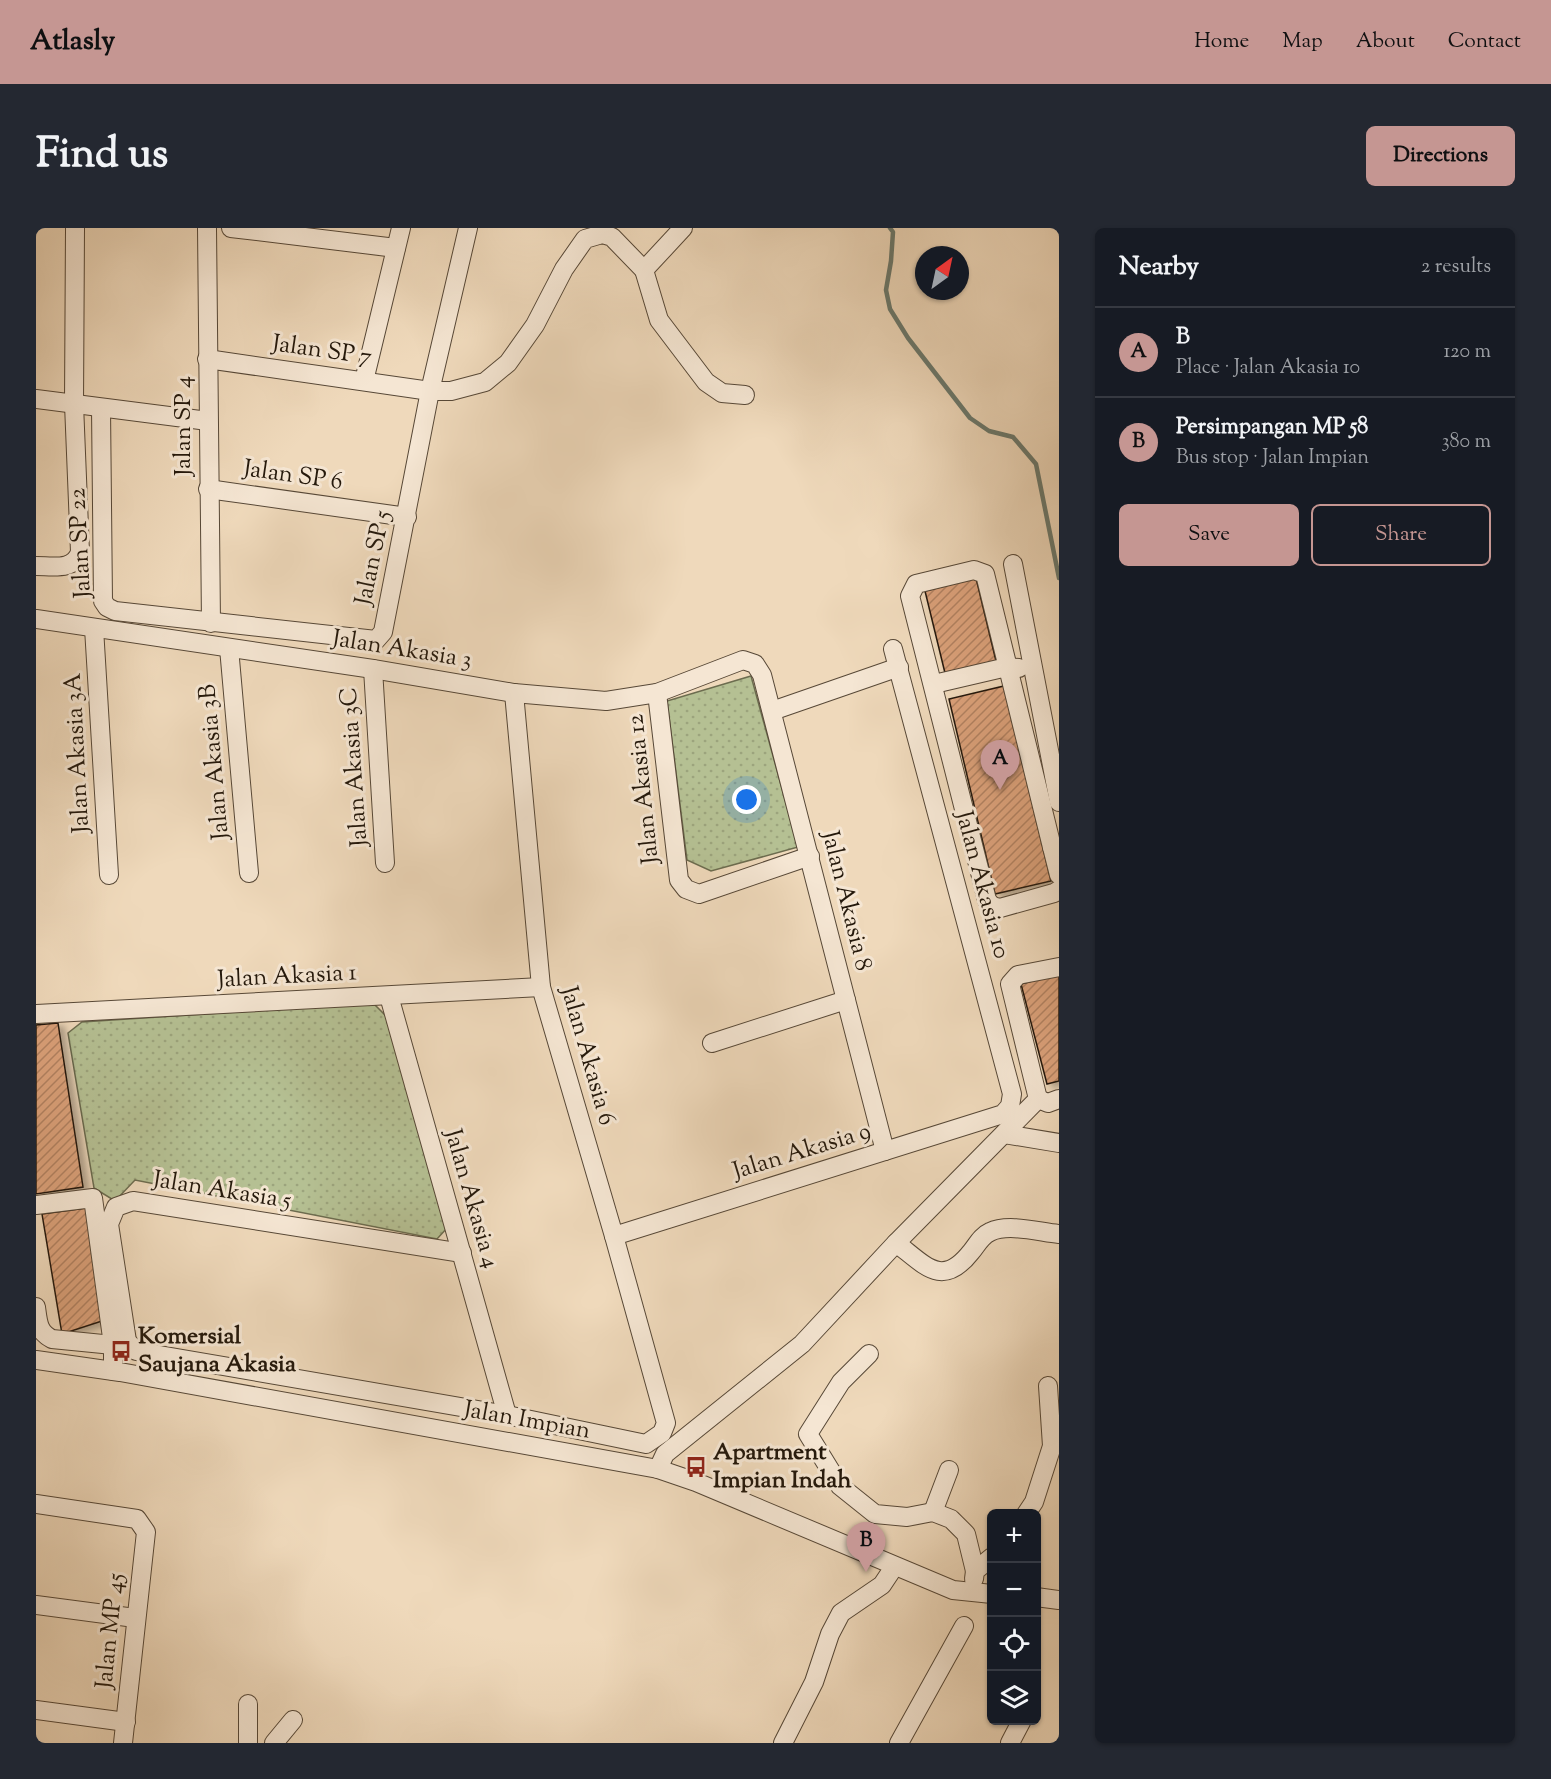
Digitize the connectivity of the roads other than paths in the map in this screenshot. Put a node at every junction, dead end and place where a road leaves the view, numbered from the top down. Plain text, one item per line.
1 (75, 228) edge
2 (207, 228) edge
3 (231, 228) edge
4 (401, 228) edge
5 (468, 228) edge
6 (683, 228) edge
7 (396, 248) junction
8 (644, 270) junction
9 (207, 359) junction
10 (364, 381) junction
11 (430, 391) junction
12 (745, 395) dead end
13 (36, 399) edge
14 (74, 404) junction
15 (101, 408) junction
16 (207, 421) junction
17 (208, 489) junction
18 (407, 517) junction
19 (1013, 564) dead end
20 (36, 566) edge
21 (36, 620) edge
22 (211, 623) junction
23 (94, 628) junction
24 (229, 648) junction
25 (893, 649) dead end
26 (755, 664) joint
27 (899, 667) junction
28 (1007, 667) junction
29 (373, 669) junction
30 (1033, 670) junction
31 (934, 684) junction
32 (514, 693) junction
33 (657, 693) junction
34 (772, 711) junction
35 (1059, 802) edge
36 (1055, 848) edge
37 (810, 856) junction
38 (385, 863) dead end
39 (249, 873) dead end
40 (1059, 874) edge
41 (109, 875) dead end
42 (1059, 890) edge
43 (1059, 967) edge
44 (541, 987) junction
45 (389, 996) junction
46 (846, 1000) junction
47 (36, 1014) edge
48 (712, 1043) dead end
49 (1038, 1099) junction
50 (1059, 1099) edge
51 (1003, 1114) joint
52 (1004, 1134) junction
53 (1059, 1143) edge
54 (885, 1151) junction
55 (36, 1205) edge
56 (1059, 1234) edge
57 (614, 1236) junction
58 (896, 1243) junction
59 (462, 1253) junction
60 (36, 1307) edge
61 (122, 1346) junction
62 (869, 1354) dead end
63 (36, 1360) edge
64 (113, 1371) junction
65 (1048, 1386) dead end
66 (507, 1415) junction
67 (658, 1469) junction
68 (949, 1470) dead end
69 (36, 1504) edge
70 (1030, 1509) edge
71 (933, 1512) junction
72 (987, 1561) edge
73 (894, 1567) junction
74 (975, 1572) junction
75 (972, 1593) junction
76 (987, 1594) edge
77 (1041, 1598) edge
78 (1059, 1600) edge
79 (36, 1605) edge
80 (135, 1618) junction
81 (964, 1626) dead end
82 (248, 1704) dead end
83 (36, 1710) edge
84 (293, 1720) dead end
85 (126, 1722) junction
86 (1019, 1725) edge
87 (123, 1743) edge
88 (248, 1743) edge
89 (274, 1743) edge
90 (783, 1743) edge
91 (899, 1743) edge
92 (1010, 1743) edge

1 - 14 street
2 - 9 street, Jalan SP 4
3 - 7 street
4 - 7 street
5 - 11 street, Jalan SP 5
6 - 8 street
7 - 10 street
8 - 11 street, Jalan SP 7
8 - 12 street
9 - 10 street, Jalan SP 7
9 - 16 street, Jalan SP 4
10 - 11 street, Jalan SP 7
11 - 18 street, Jalan SP 5
13 - 14 street
14 - 15 street
14 - 20 street
15 - 16 street
15 - 22 street, Jalan SP 22
16 - 17 street, Jalan SP 4
17 - 18 street, Jalan SP 6
17 - 22 street, Jalan SP 4
18 - 22 street, Jalan SP 5
19 - 30 street
21 - 23 street, Jalan Akasia 3
23 - 24 street, Jalan Akasia 3
23 - 41 street, Jalan Akasia 3A
24 - 29 street, Jalan Akasia 3
24 - 39 street, Jalan Akasia 3B
25 - 27 street, Jalan Akasia 10
26 - 33 street, Jalan Akasia 3
26 - 34 street, Jalan Akasia 8
27 - 34 street
27 - 51 street, Jalan Akasia 10
28 - 30 street
28 - 31 street
28 - 31 street
28 - 36 street
29 - 32 street, Jalan Akasia 3
29 - 38 street, Jalan Akasia 3C
30 - 35 street
31 - 42 street
32 - 33 street, Jalan Akasia 3
32 - 44 street, Jalan Akasia 6
33 - 37 street, Jalan Akasia 12
34 - 37 street, Jalan Akasia 8
36 - 40 street
37 - 46 street, Jalan Akasia 8
43 - 49 street
44 - 45 street, Jalan Akasia 1
44 - 57 street, Jalan Akasia 6
45 - 47 street, Jalan Akasia 1
45 - 59 street, Jalan Akasia 4
46 - 48 street
46 - 54 street, Jalan Akasia 8
49 - 50 street
49 - 52 street
51 - 54 street, Jalan Akasia 9
52 - 53 street
52 - 58 street
54 - 57 street, Jalan Akasia 9
55 - 61 street
56 - 58 street
57 - 66 street, Jalan Akasia 6
58 - 67 street
59 - 61 street, Jalan Akasia 5
59 - 66 street, Jalan Akasia 4
60 - 61 street
61 - 64 street
61 - 66 street
62 - 71 street
63 - 64 street, Jalan Impian
64 - 67 street, Jalan Impian
65 - 70 street
67 - 73 street, Jalan Impian
68 - 71 street
69 - 80 street, Jalan MP 45
71 - 74 street
72 - 74 street
73 - 75 street, Jalan Impian
73 - 90 street
74 - 75 street
75 - 76 street, Jalan Impian
77 - 78 street
79 - 80 street
80 - 85 street, Jalan MP 45
81 - 91 street
82 - 88 street
83 - 85 street
84 - 89 street
85 - 87 street, Jalan MP 45
86 - 92 street

